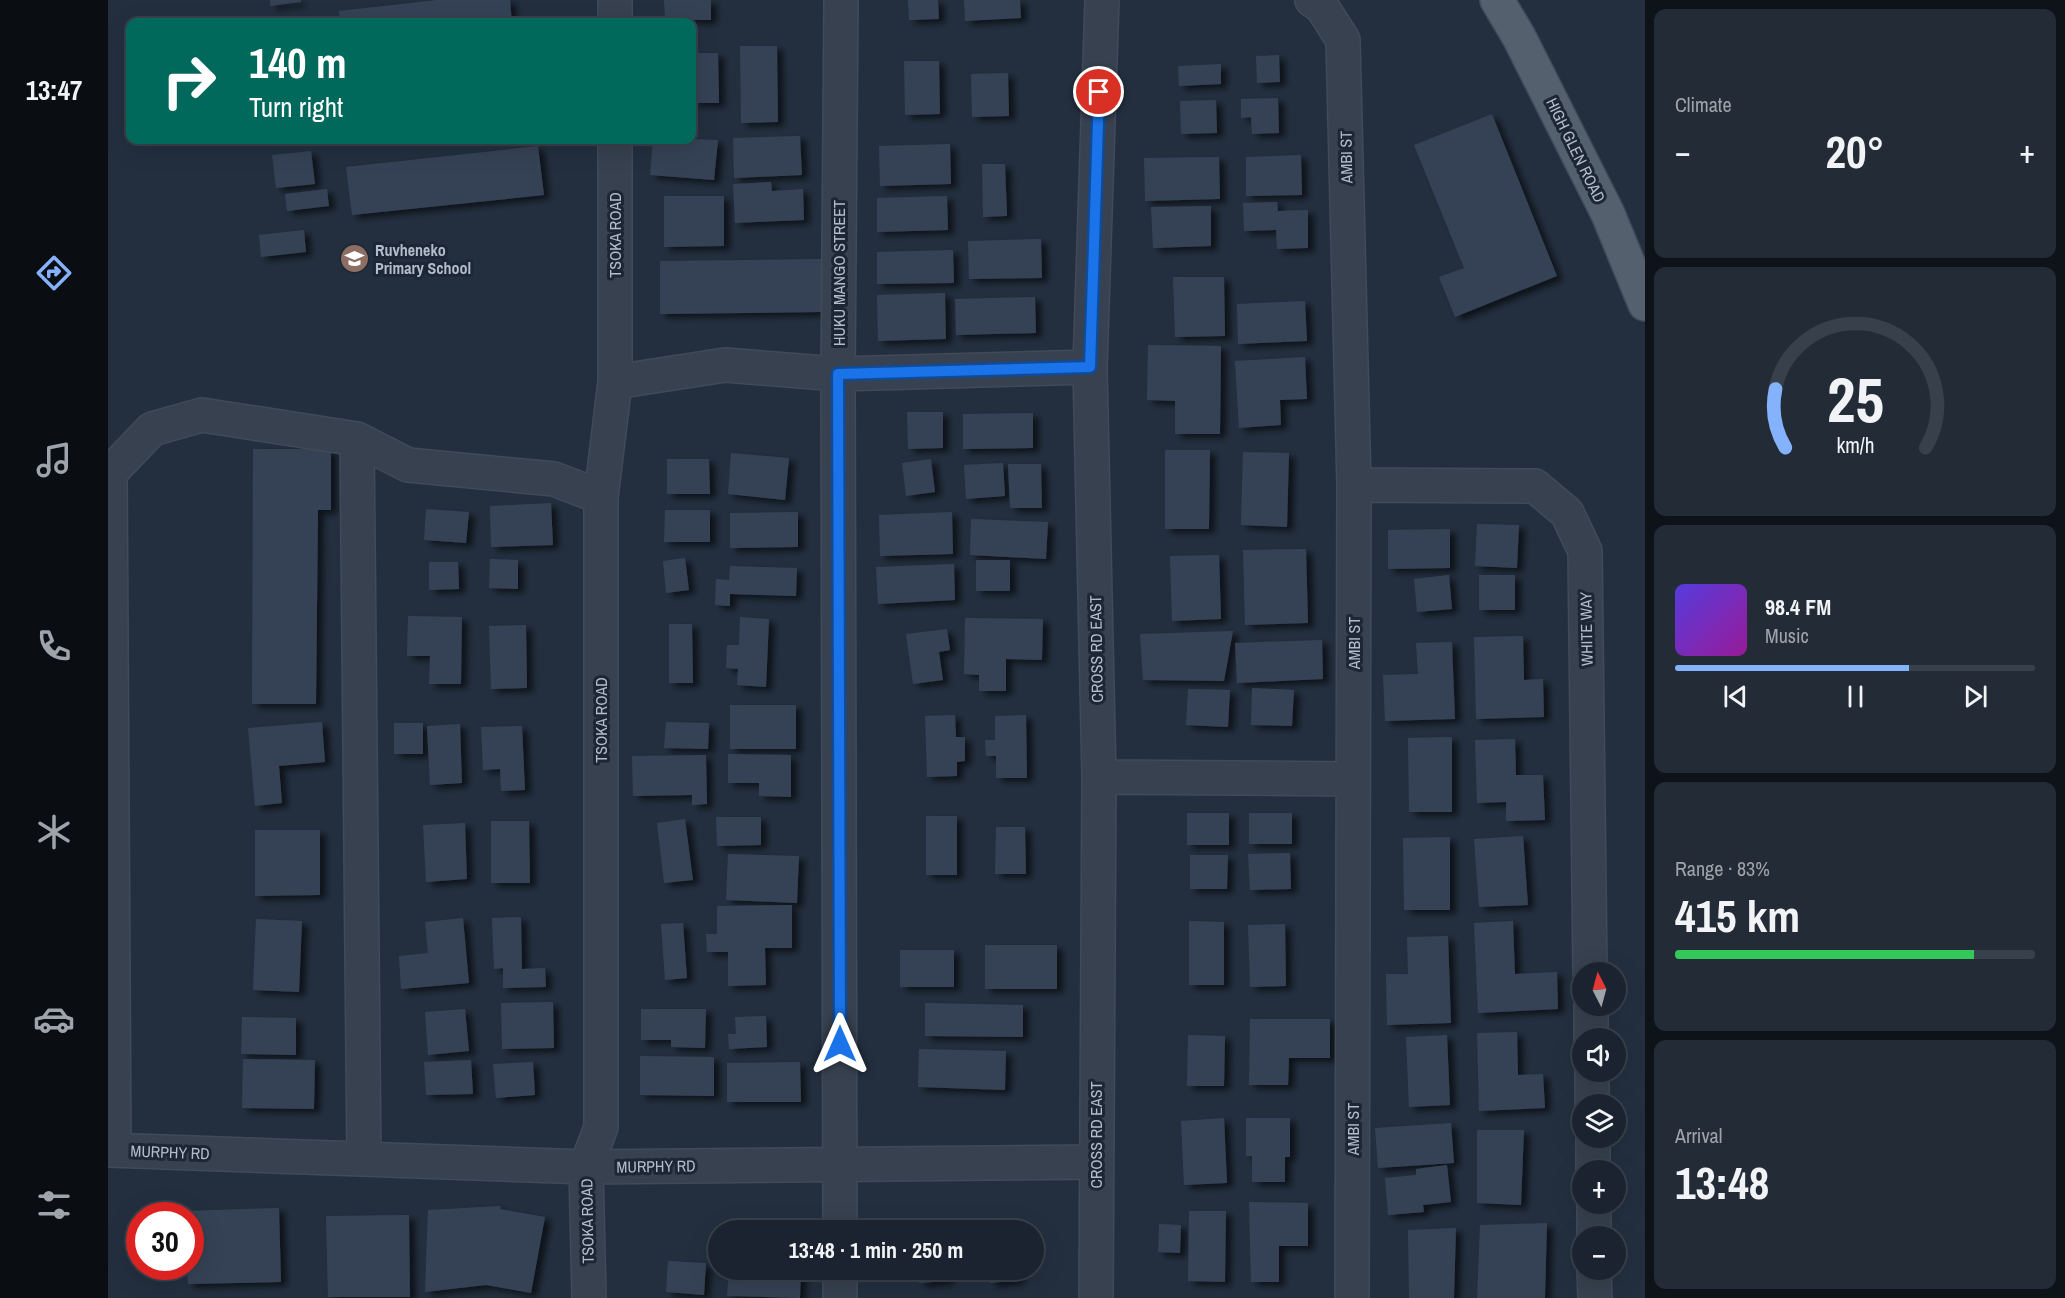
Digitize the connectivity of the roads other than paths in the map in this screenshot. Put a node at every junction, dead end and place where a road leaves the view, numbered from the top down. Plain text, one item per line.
1 (615, 0) edge
2 (841, 0) edge
3 (1102, 0) edge
4 (1312, 0) edge
5 (1497, 0) edge
6 (615, 18) edge
7 (615, 144) edge
8 (1645, 304) edge
9 (1090, 367) junction
10 (838, 374) junction
11 (615, 382) junction
12 (357, 439) junction
13 (109, 473) edge
14 (1354, 485) junction
15 (601, 497) junction
16 (1099, 777) junction
17 (1353, 778) junction
18 (1590, 962) edge
19 (111, 1150) edge
20 (364, 1159) junction
21 (1096, 1162) junction
22 (840, 1163) junction
23 (586, 1167) junction
24 (840, 1220) edge
25 (840, 1280) edge
26 (1594, 1280) edge
27 (589, 1298) edge
28 (840, 1298) edge
29 (1096, 1298) edge
30 (1352, 1298) edge
31 (1595, 1298) edge

1 - 6 street
2 - 10 street, HUKU MANGO STREET
3 - 9 street, CROSS RD EAST
4 - 14 street, AMBI ST
5 - 8 main road, HIGH GLEN ROAD
7 - 11 street, TSOKA ROAD
9 - 10 street
9 - 16 street, CROSS RD EAST
10 - 11 street
10 - 22 street, HUKU MANGO STREET
11 - 15 street, TSOKA ROAD
12 - 13 street
12 - 15 street
12 - 20 street
13 - 19 street
14 - 17 street, AMBI ST
14 - 18 street, WHITE WAY
15 - 23 street, TSOKA ROAD
16 - 17 street
16 - 21 street, CROSS RD EAST
17 - 30 street, AMBI ST
19 - 20 street, MURPHY RD
20 - 23 street, MURPHY RD
21 - 22 street, MURPHY RD
21 - 29 street, CROSS RD EAST
22 - 23 street, MURPHY RD
22 - 24 street, HUKU MANGO STREET
23 - 27 street, TSOKA ROAD
25 - 28 street
26 - 31 street

